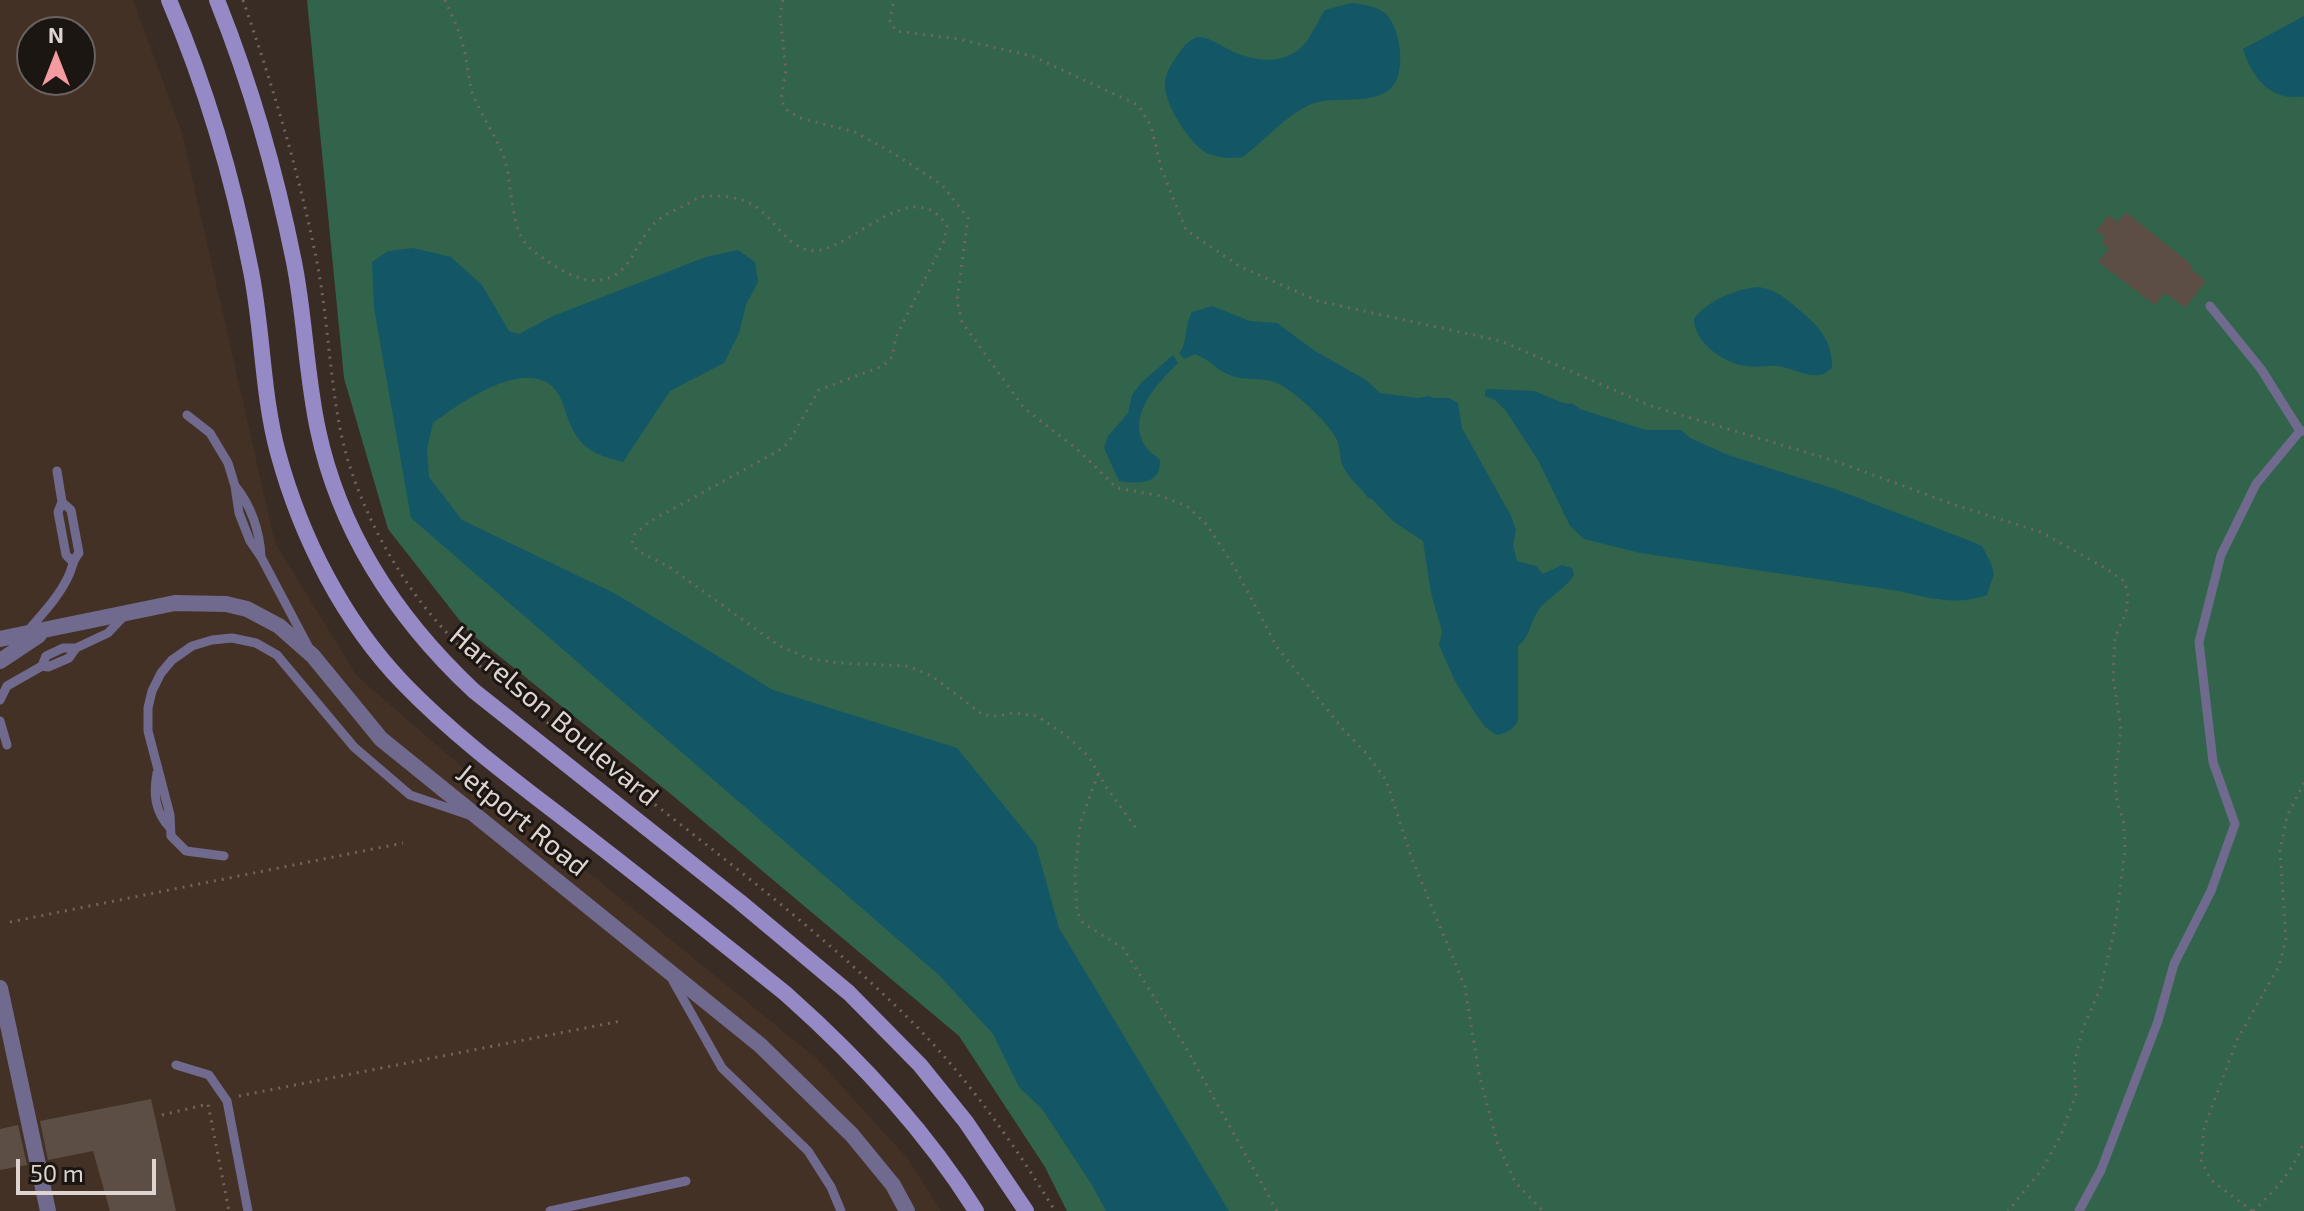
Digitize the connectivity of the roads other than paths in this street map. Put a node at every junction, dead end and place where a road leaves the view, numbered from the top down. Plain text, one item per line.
1 (169, 0) edge
2 (217, 0) edge
3 (2210, 306) dead end
4 (187, 415) dead end
5 (2302, 431) edge
6 (57, 471) dead end
7 (128, 612) junction
8 (50, 628) junction
9 (26, 633) junction
10 (0, 639) edge
11 (313, 656) junction
12 (0, 661) edge
13 (0, 700) edge
14 (0, 721) edge
15 (7, 745) dead end
16 (476, 817) junction
17 (224, 856) dead end
18 (665, 966) junction
19 (0, 988) edge
20 (176, 1065) dead end
21 (686, 1181) dead end
22 (48, 1211) edge
23 (248, 1211) edge
24 (550, 1211) edge
25 (841, 1211) edge
26 (907, 1211) edge
27 (976, 1211) edge
28 (1026, 1211) edge
29 (2079, 1211) edge

1 - 27 main road
2 - 28 main road, Harrelson Boulevard
3 - 5 lane
4 - 11 lane
5 - 29 lane
6 - 9 lane
7 - 8 street, Jetport Road
7 - 11 street, Jetport Road
7 - 13 lane
8 - 9 street, Jetport Road
8 - 12 street, Jetport Road
9 - 10 street, Jetport Road
11 - 16 street, Jetport Road
14 - 15 lane
16 - 17 lane
16 - 18 street, Jetport Road
18 - 25 lane
18 - 26 street, Jetport Road
19 - 22 street
20 - 23 lane
21 - 24 lane

